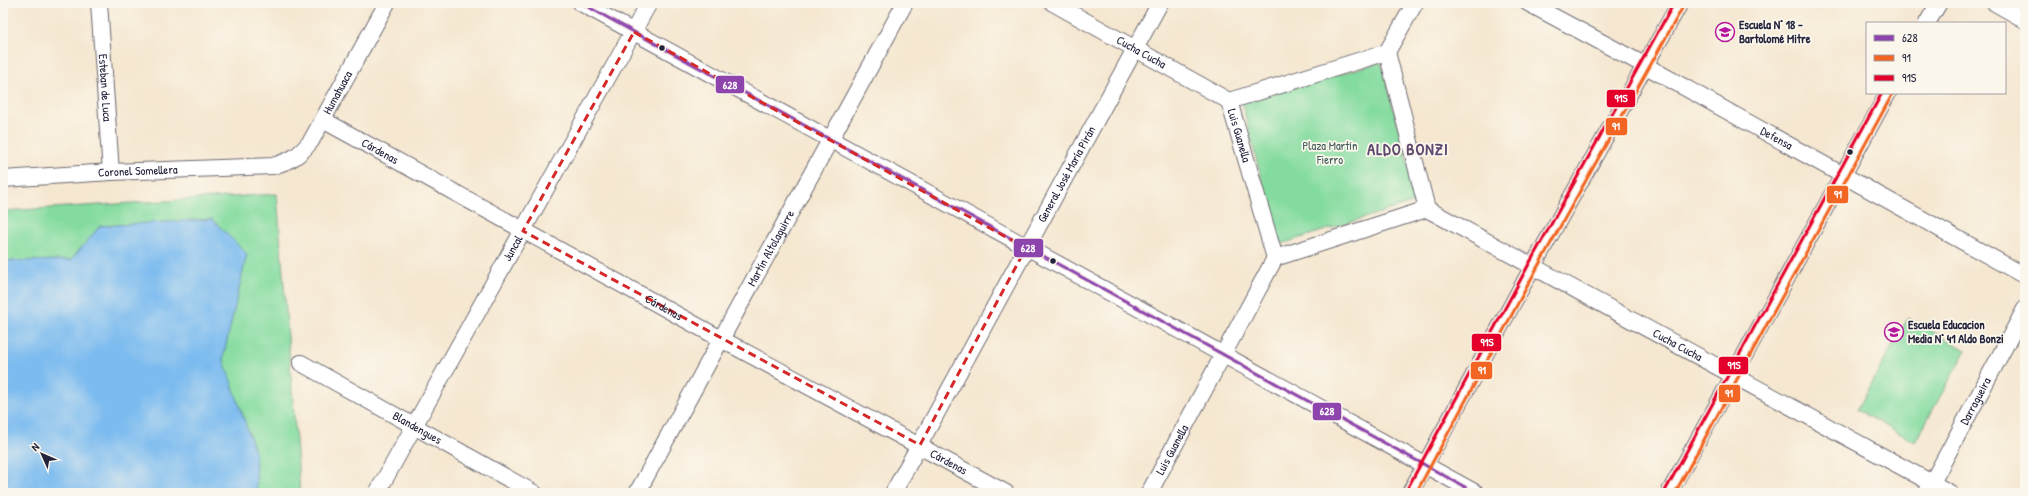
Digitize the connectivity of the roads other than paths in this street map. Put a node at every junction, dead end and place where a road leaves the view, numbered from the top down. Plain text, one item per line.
1 (99, 3) edge
2 (388, 3) edge
3 (581, 3) edge
4 (649, 3) edge
5 (905, 3) edge
6 (1053, 3) edge
7 (1160, 3) edge
8 (1415, 3) edge
9 (1528, 3) edge
10 (1680, 3) edge
11 (1939, 3) edge
12 (1995, 3) edge
13 (2025, 20) edge
14 (1928, 22) edge
15 (634, 32) junction
16 (1136, 48) junction
17 (1387, 52) junction
18 (1646, 66) junction
19 (1887, 94) edge
20 (1229, 101) junction
21 (323, 120) junction
22 (830, 140) junction
23 (273, 166) joint
24 (111, 172) junction
25 (1841, 175) junction
26 (3, 179) edge
27 (1427, 209) junction
28 (523, 231) junction
29 (1026, 248) junction
30 (1275, 258) junction
31 (1533, 266) junction
32 (2025, 276) edge
33 (2025, 309) edge
34 (721, 339) junction
35 (1222, 355) junction
36 (301, 363) dead end
37 (1734, 376) junction
38 (413, 427) junction
39 (920, 445) junction
40 (1425, 465) junction
41 (1929, 488) edge
42 (377, 493) edge
43 (534, 493) edge
44 (637, 493) edge
45 (893, 493) edge
46 (1006, 493) edge
47 (1149, 493) edge
48 (1410, 493) edge
49 (1476, 493) edge
50 (1669, 493) edge
51 (1950, 493) edge

1 - 24 street, Esteban de Luca
2 - 21 street, Humahuaca
3 - 15 street
4 - 15 street, Juncal
5 - 22 street, Martín Altolaguirre
6 - 16 street, Cucha Cucha
7 - 16 street, General José María Pirán
8 - 17 street
9 - 18 street, Defensa
10 - 18 street
11 - 14 street
12 - 13 street
15 - 22 street
15 - 28 street, Juncal
16 - 20 street, Cucha Cucha
16 - 29 street, General José María Pirán
17 - 20 street, Luis Guanella
17 - 27 street
18 - 25 street, Defensa
18 - 31 street
19 - 25 street
20 - 30 street, Luis Guanella
21 - 23 street, Humahuaca
21 - 28 street, Cárdenas
22 - 29 street
22 - 34 street, Martín Altolaguirre
23 - 24 street, Coronel Somellera
24 - 26 street, Coronel Somellera
25 - 32 street, Defensa
25 - 37 street
27 - 30 street
27 - 31 street, Cucha Cucha
28 - 34 street, Cárdenas
28 - 38 street, Juncal
29 - 35 street
29 - 39 street, General José María Pirán
30 - 35 street, Luis Guanella
31 - 37 street, Cucha Cucha
31 - 40 street
33 - 41 street, Darragueira
34 - 39 street, Cárdenas
34 - 44 street, Martín Altolaguirre
35 - 40 street
35 - 47 street, Luis Guanella
36 - 38 street, Blandengues
37 - 41 street, Cucha Cucha
37 - 50 street
38 - 42 street, Juncal
38 - 43 street, Blandengues
39 - 45 street, General José María Pirán
39 - 46 street, Cárdenas
40 - 48 street
40 - 49 street
41 - 51 street, Cucha Cucha

